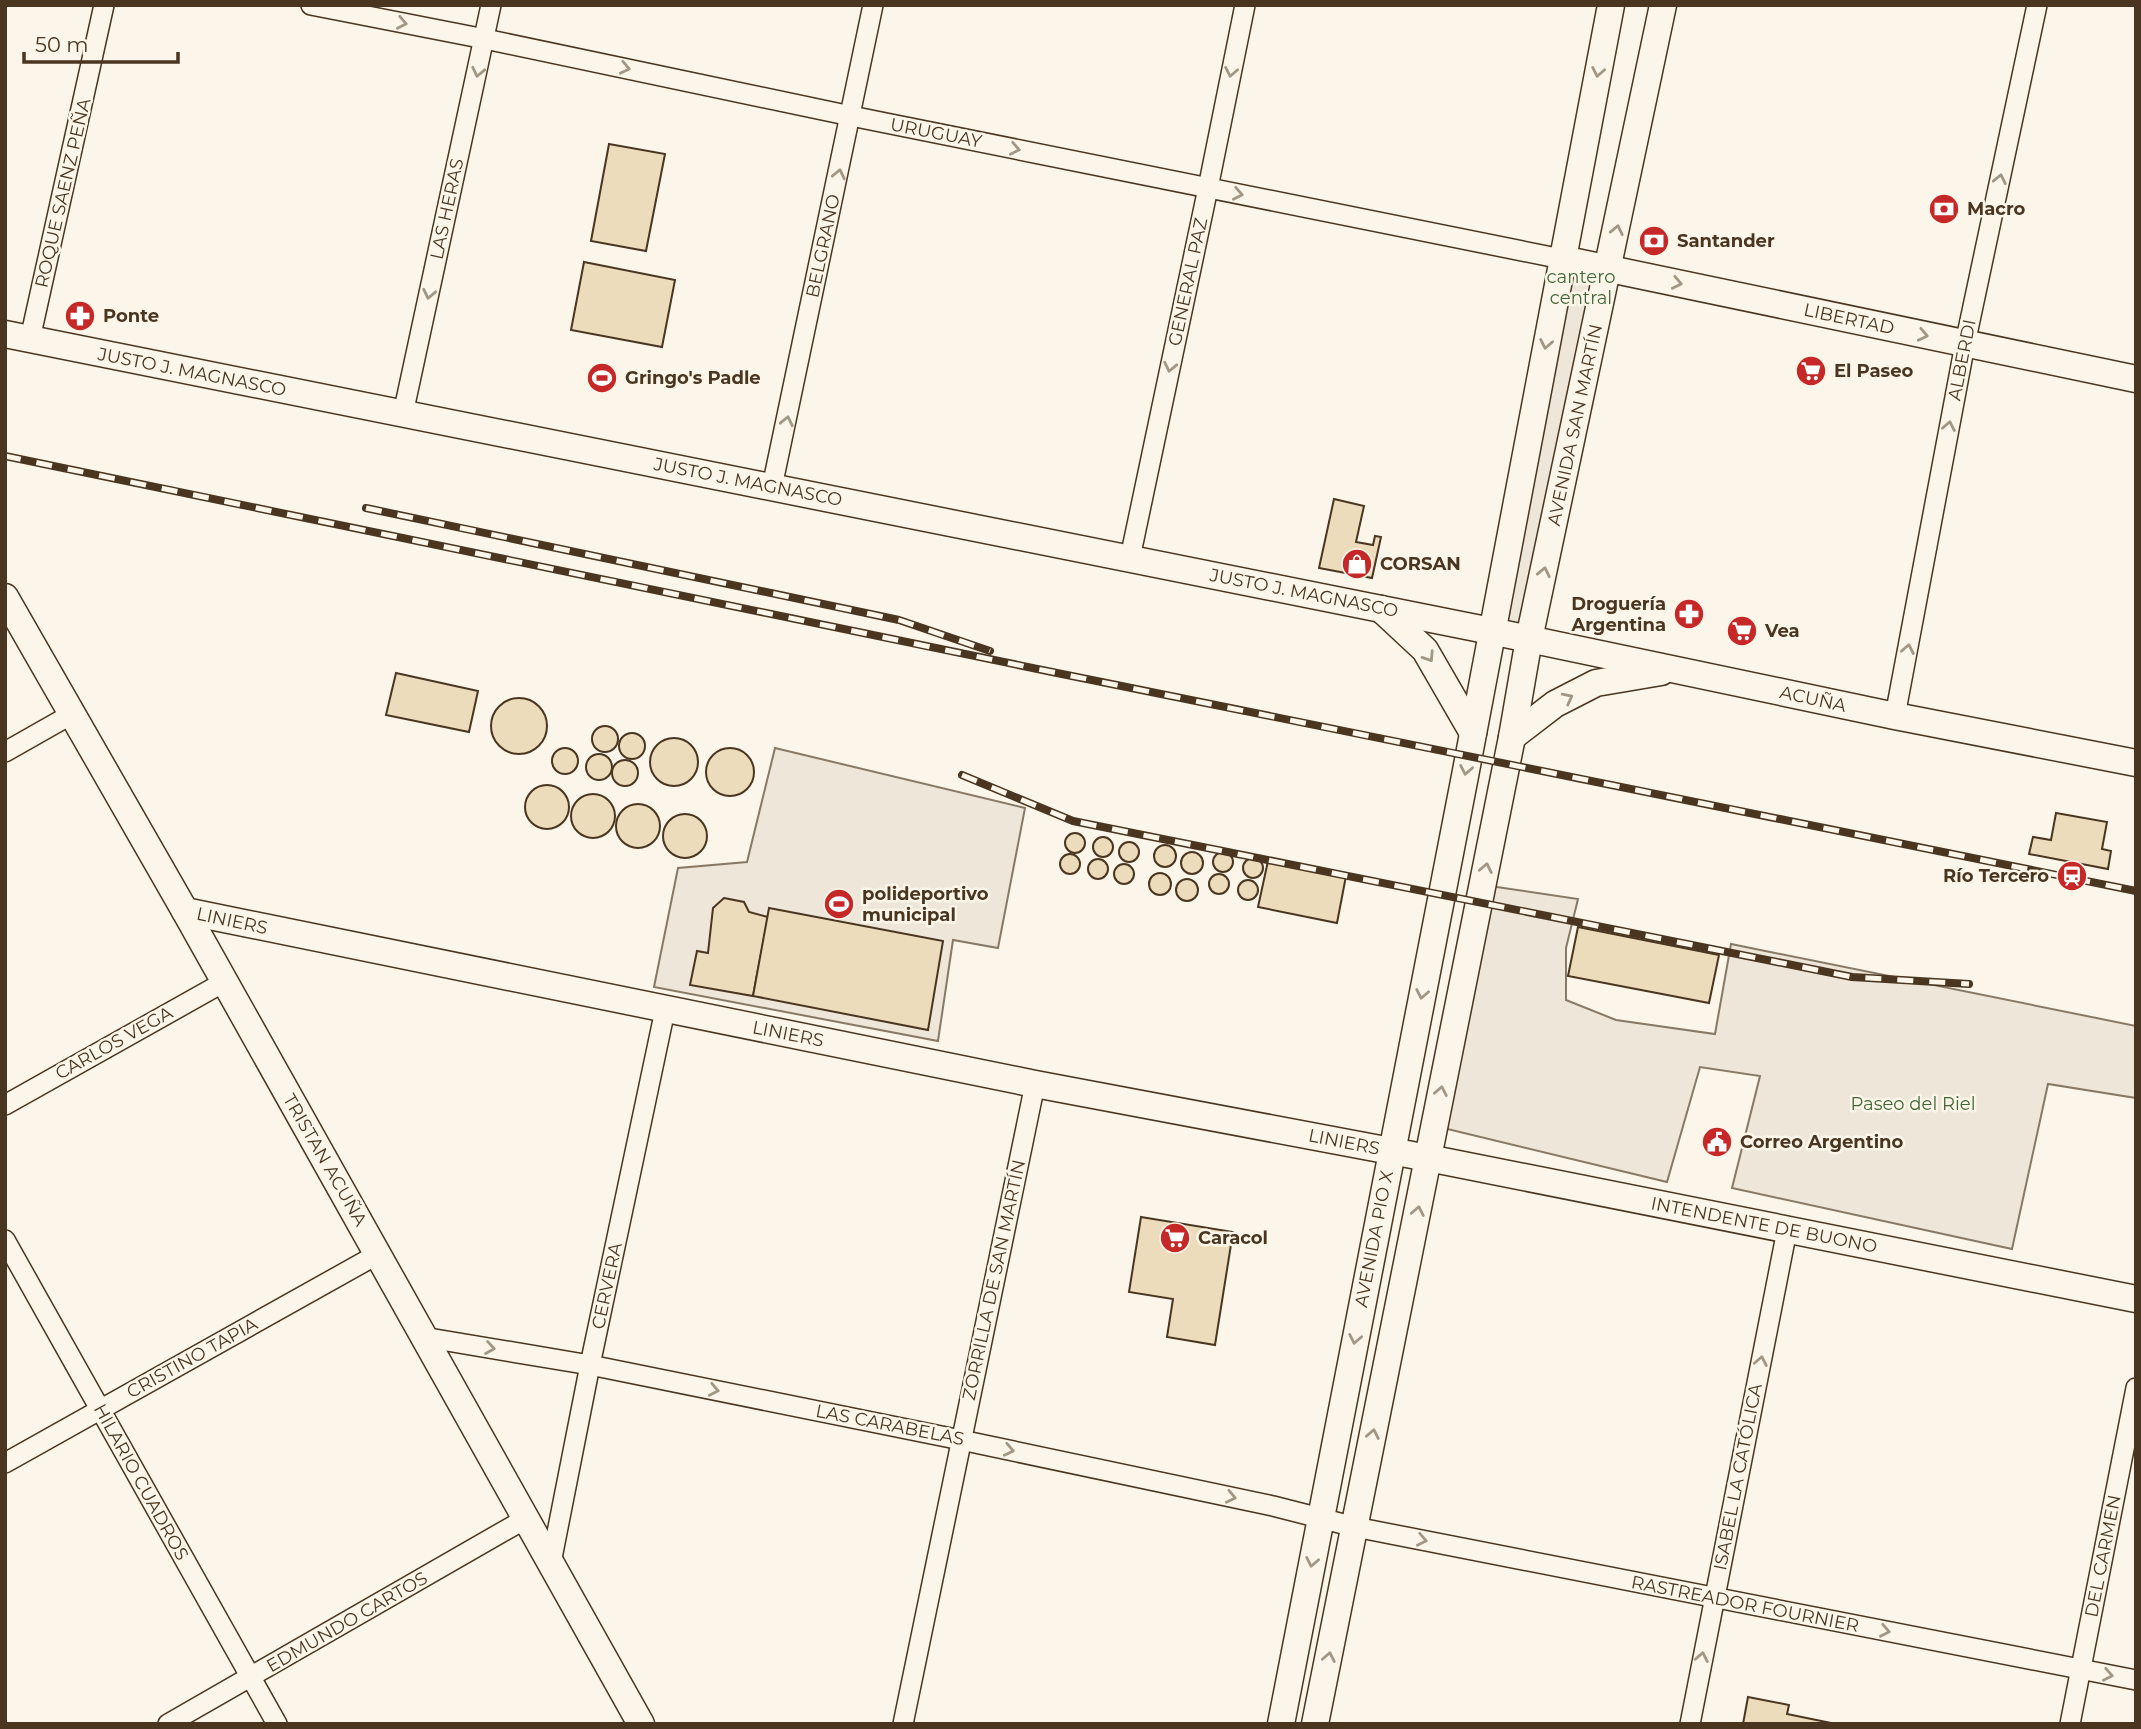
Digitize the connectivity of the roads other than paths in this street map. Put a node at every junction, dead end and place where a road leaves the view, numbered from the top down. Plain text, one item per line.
1 (104, 5) edge
2 (311, 5) edge
3 (491, 5) edge
4 (873, 5) edge
5 (1245, 5) edge
6 (1611, 5) edge
7 (1664, 5) edge
8 (2037, 5) edge
9 (485, 39) junction
10 (851, 116) junction
11 (1208, 188) junction
12 (1562, 259) junction
13 (1609, 268) junction
14 (18, 337) edge
15 (1965, 344) junction
16 (2136, 379) edge
17 (403, 414) junction
18 (772, 487) junction
19 (1130, 558) junction
20 (5, 597) edge
21 (1381, 609) junction
22 (1491, 631) junction
23 (1530, 639) junction
24 (1675, 670) junction
25 (72, 714) junction
26 (1895, 716) junction
27 (1473, 733) junction
28 (1512, 737) junction
29 (5, 752) edge
30 (2136, 763) edge
31 (185, 911) junction
32 (224, 982) junction
33 (665, 1010) junction
34 (1035, 1084) junction
35 (5, 1105) edge
36 (1392, 1151) junction
37 (1428, 1158) junction
38 (1787, 1230) junction
39 (5, 1240) edge
40 (378, 1254) junction
41 (2136, 1299) edge
42 (423, 1337) junction
43 (590, 1365) junction
44 (2136, 1388) edge
45 (101, 1410) junction
46 (961, 1440) junction
47 (5, 1463) edge
48 (1320, 1518) junction
49 (525, 1519) junction
50 (1355, 1527) junction
51 (551, 1563) junction
52 (1714, 1598) junction
53 (2081, 1670) junction
54 (251, 1677) junction
55 (2136, 1680) edge
56 (168, 1724) edge
57 (277, 1724) edge
58 (641, 1724) edge
59 (903, 1724) edge
60 (1280, 1724) edge
61 (1315, 1724) edge
62 (1690, 1724) edge
63 (2070, 1724) edge

1 - 14 street, ROQUE SAENZ PEÑA
2 -> 9 street, URUGUAY
3 - 9 street, LAS HERAS
4 - 10 street, BELGRANO
5 -> 11 street, GENERAL PAZ
6 -> 12 main road
13 -> 7 main road, AVENIDA SAN MARTÍN
15 -> 8 street, ALBERDI
9 -> 10 street, URUGUAY
9 -> 17 street, LAS HERAS
10 -> 11 street, URUGUAY
18 -> 10 street, BELGRANO
11 -> 12 street, URUGUAY
11 -> 19 street, GENERAL PAZ
12 - 13 main road, LIBERTAD
12 -> 22 main road
13 -> 15 main road, LIBERTAD
23 -> 13 main road, AVENIDA SAN MARTÍN
14 - 17 main road, JUSTO J. MAGNASCO
15 - 16 main road, LIBERTAD
26 -> 15 street, ALBERDI
17 - 18 main road, JUSTO J. MAGNASCO
18 - 19 main road, JUSTO J. MAGNASCO
19 - 21 main road, JUSTO J. MAGNASCO
20 - 25 main road, TRISTAN ACUÑA
21 - 22 main road, JUSTO J. MAGNASCO
21 -> 27 main road
22 - 23 main road, ACUÑA
22 - 27 main road, AVENIDA PIO X
23 - 24 main road, ACUÑA
23 - 28 main road, AVENIDA PIO X
24 - 26 main road, ACUÑA
28 -> 24 main road
25 - 29 street
25 - 31 main road, TRISTAN ACUÑA
26 - 30 main road, ACUÑA
27 -> 36 main road, AVENIDA PIO X
37 -> 28 main road, AVENIDA PIO X
31 - 32 main road, TRISTAN ACUÑA
31 - 33 main road, LINIERS
32 - 35 street, CARLOS VEGA
32 - 40 main road, TRISTAN ACUÑA
33 - 34 main road, LINIERS
33 - 43 street, CERVERA
34 - 36 main road, LINIERS
34 - 46 street, ZORRILLA DE SAN MARTÍN
36 - 37 main road, INTENDENTE DE BUONO
36 -> 48 main road, AVENIDA PIO X
37 - 38 main road, INTENDENTE DE BUONO
50 -> 37 main road, AVENIDA PIO X
38 - 41 main road, INTENDENTE DE BUONO
52 -> 38 street, ISABEL LA CATÓLICA
39 - 45 street, HILARIO CUADROS
40 - 42 main road, TRISTAN ACUÑA
40 - 45 street, CRISTINO TAPIA
42 -> 43 street, LAS CARABELAS
42 - 49 main road, TRISTAN ACUÑA
43 -> 46 street, LAS CARABELAS
43 - 51 street, CERVERA
44 - 53 street, DEL CARMEN
45 - 47 street, CRISTINO TAPIA
45 - 54 street, HILARIO CUADROS
46 -> 48 street, LAS CARABELAS
46 - 59 street, ZORRILLA DE SAN MARTÍN
48 - 50 street, LAS CARABELAS
48 -> 60 main road, AVENIDA PIO X
49 - 51 main road, TRISTAN ACUÑA
49 - 54 street, EDMUNDO CARTOS
50 -> 52 street, RASTREADOR FOURNIER
61 -> 50 main road, AVENIDA PIO X
51 - 58 main road, TRISTAN ACUÑA
52 -> 53 street, RASTREADOR FOURNIER
62 -> 52 street, ISABEL LA CATÓLICA
53 -> 55 street, RASTREADOR FOURNIER
53 - 63 street, DEL CARMEN
54 - 56 street, EDMUNDO CARTOS
54 - 57 street, HILARIO CUADROS

